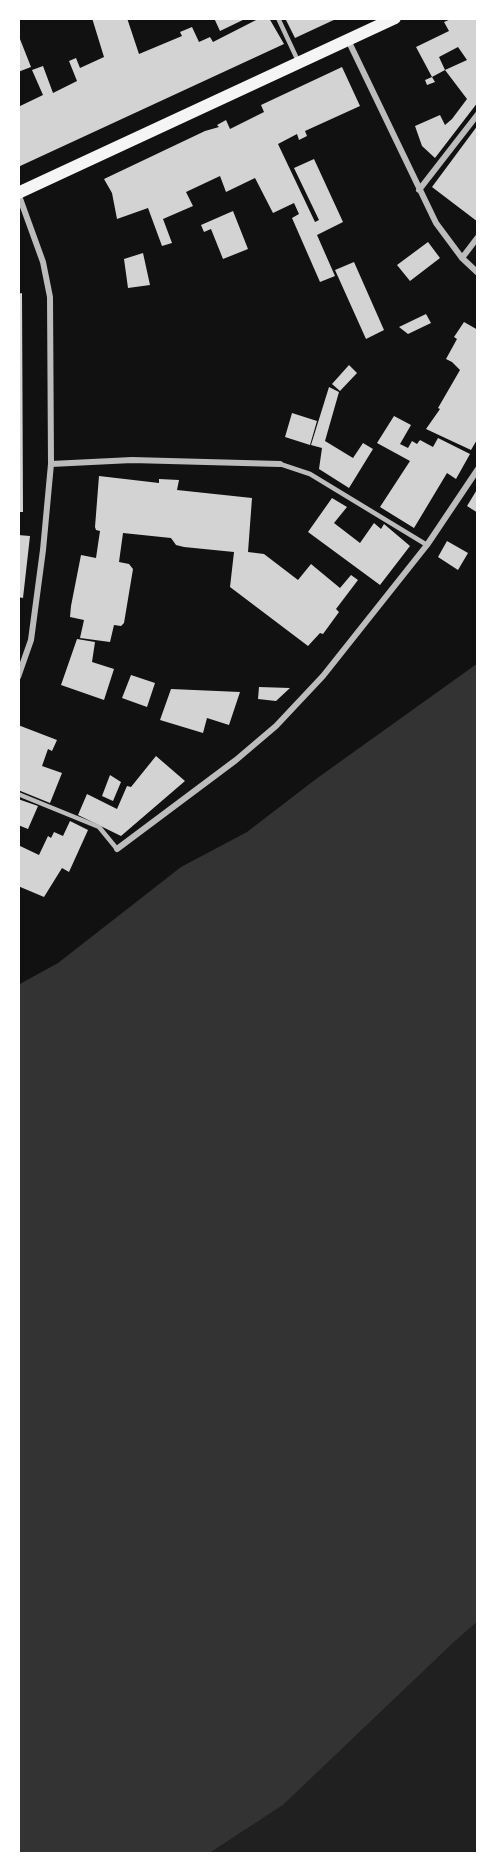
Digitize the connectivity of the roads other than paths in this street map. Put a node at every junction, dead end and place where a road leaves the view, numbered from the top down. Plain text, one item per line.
1 (278, 18) edge
2 (395, 18) edge
3 (348, 40) junction
4 (299, 63) junction
5 (478, 114) edge
6 (419, 190) junction
7 (18, 193) edge
8 (478, 237) edge
9 (462, 258) junction
10 (478, 273) edge
11 (51, 464) junction
12 (280, 464) joint
13 (478, 469) edge
14 (427, 544) junction
15 (18, 677) edge
16 (18, 794) edge
17 (117, 849) joint

1 - 4 lane
2 - 3 main road
3 - 4 main road
3 - 6 street
4 - 7 main road
5 - 6 street
6 - 9 street
7 - 11 street
8 - 9 street
9 - 10 street
11 - 12 street
11 - 15 street
12 - 14 lane
13 - 14 street
14 - 17 street
16 - 17 lane

